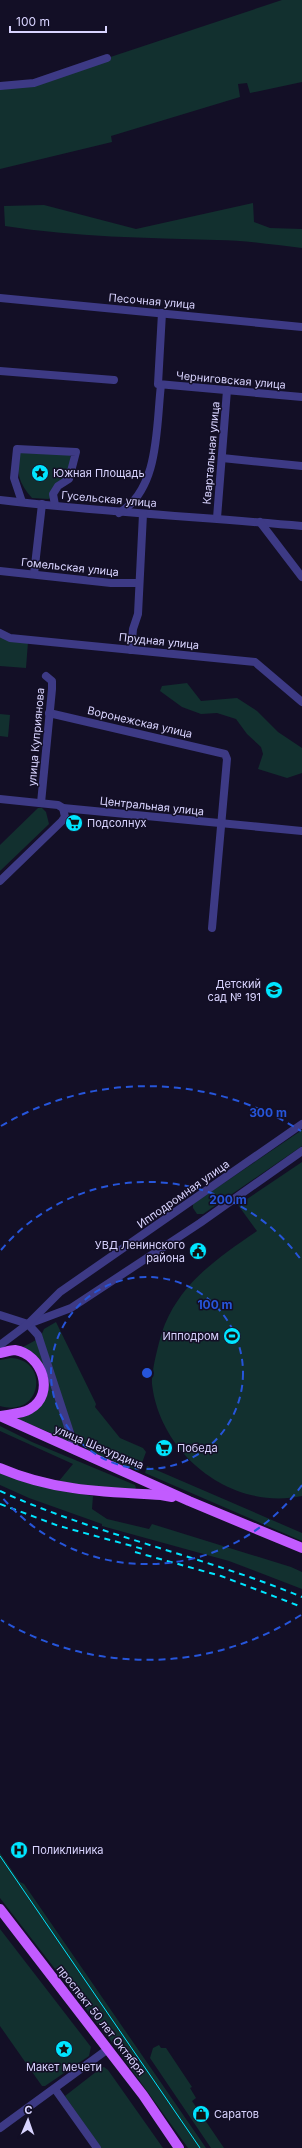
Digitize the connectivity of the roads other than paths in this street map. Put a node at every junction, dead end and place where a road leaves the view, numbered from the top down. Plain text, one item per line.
1 (107, 58) dead end
2 (0, 86) edge
3 (0, 298) edge
4 (162, 313) junction
5 (302, 327) edge
6 (0, 371) edge
7 (114, 380) dead end
8 (159, 384) junction
9 (227, 390) junction
10 (302, 397) edge
11 (222, 458) junction
12 (302, 466) edge
13 (0, 500) edge
14 (22, 502) junction
15 (42, 504) junction
16 (55, 505) junction
17 (119, 513) junction
18 (143, 514) junction
19 (217, 518) junction
20 (260, 522) junction
21 (302, 526) edge
22 (0, 571) edge
23 (34, 574) junction
24 (302, 577) edge
25 (138, 583) junction
26 (0, 634) edge
27 (131, 650) junction
28 (46, 676) dead end
29 (302, 702) edge
30 (50, 713) junction
31 (0, 799) edge
32 (41, 803) junction
33 (63, 808) junction
34 (220, 824) junction
35 (302, 831) edge
36 (0, 881) edge
37 (212, 928) dead end
38 (302, 1124) edge
39 (302, 1151) edge
40 (0, 1315) edge
41 (28, 1324) junction
42 (0, 1345) edge
43 (0, 1353) edge
44 (0, 1416) edge
45 (76, 1451) junction
46 (0, 1468) edge
47 (136, 1476) junction
48 (135, 1494) junction
49 (189, 1501) junction
50 (302, 1548) edge
51 (0, 1909) edge
52 (108, 2049) junction
53 (55, 2089) junction
54 (0, 2128) edge
55 (97, 2148) edge
56 (179, 2148) edge

1 - 2 street
3 - 4 street, Песочная улица
4 - 5 street, Песочная улица
4 - 8 street
6 - 7 street
8 - 9 street, Черниговская улица
8 - 17 street
9 - 10 street, Черниговская улица
9 - 11 street, Квартальная улица
11 - 12 street
11 - 19 street, Квартальная улица
13 - 14 street, Гусельская улица
14 - 15 street, Гусельская улица
14 - 16 street
15 - 16 street, Гусельская улица
15 - 23 street
16 - 17 street, Гусельская улица
17 - 18 street, Гусельская улица
18 - 19 street, Гусельская улица
18 - 25 street
19 - 20 street, Гусельская улица
20 - 21 street, Гусельская улица
20 - 24 street
22 - 23 street, Гомельская улица
23 - 25 street, Гомельская улица
25 - 27 street
26 - 27 street, Прудная улица
27 - 29 street, Прудная улица
28 - 30 street, улица Куприянова
30 - 32 street, улица Куприянова
30 - 34 street, Воронежская улица
31 - 32 street, Центральная улица
32 - 33 street, Центральная улица
33 - 34 street, Центральная улица
33 - 36 street
34 - 35 street, Центральная улица
34 - 37 street
38 - 41 street, Ипподромная улица
39 - 41 street
40 - 41 street
41 - 42 street
41 - 45 street
43 - 44 main road
44 - 45 main road, улица Шехурдина
45 - 47 main road, улица Шехурдина
46 - 48 main road, улица Шехурдина
47 - 48 main road
47 - 49 main road, улица Шехурдина
48 - 49 main road, улица Шехурдина
49 - 50 main road, улица Шехурдина
51 - 52 main road, проспект 50 лет Октября
52 - 53 street
52 - 56 main road, проспект 50 лет Октября
53 - 54 street
53 - 55 street

